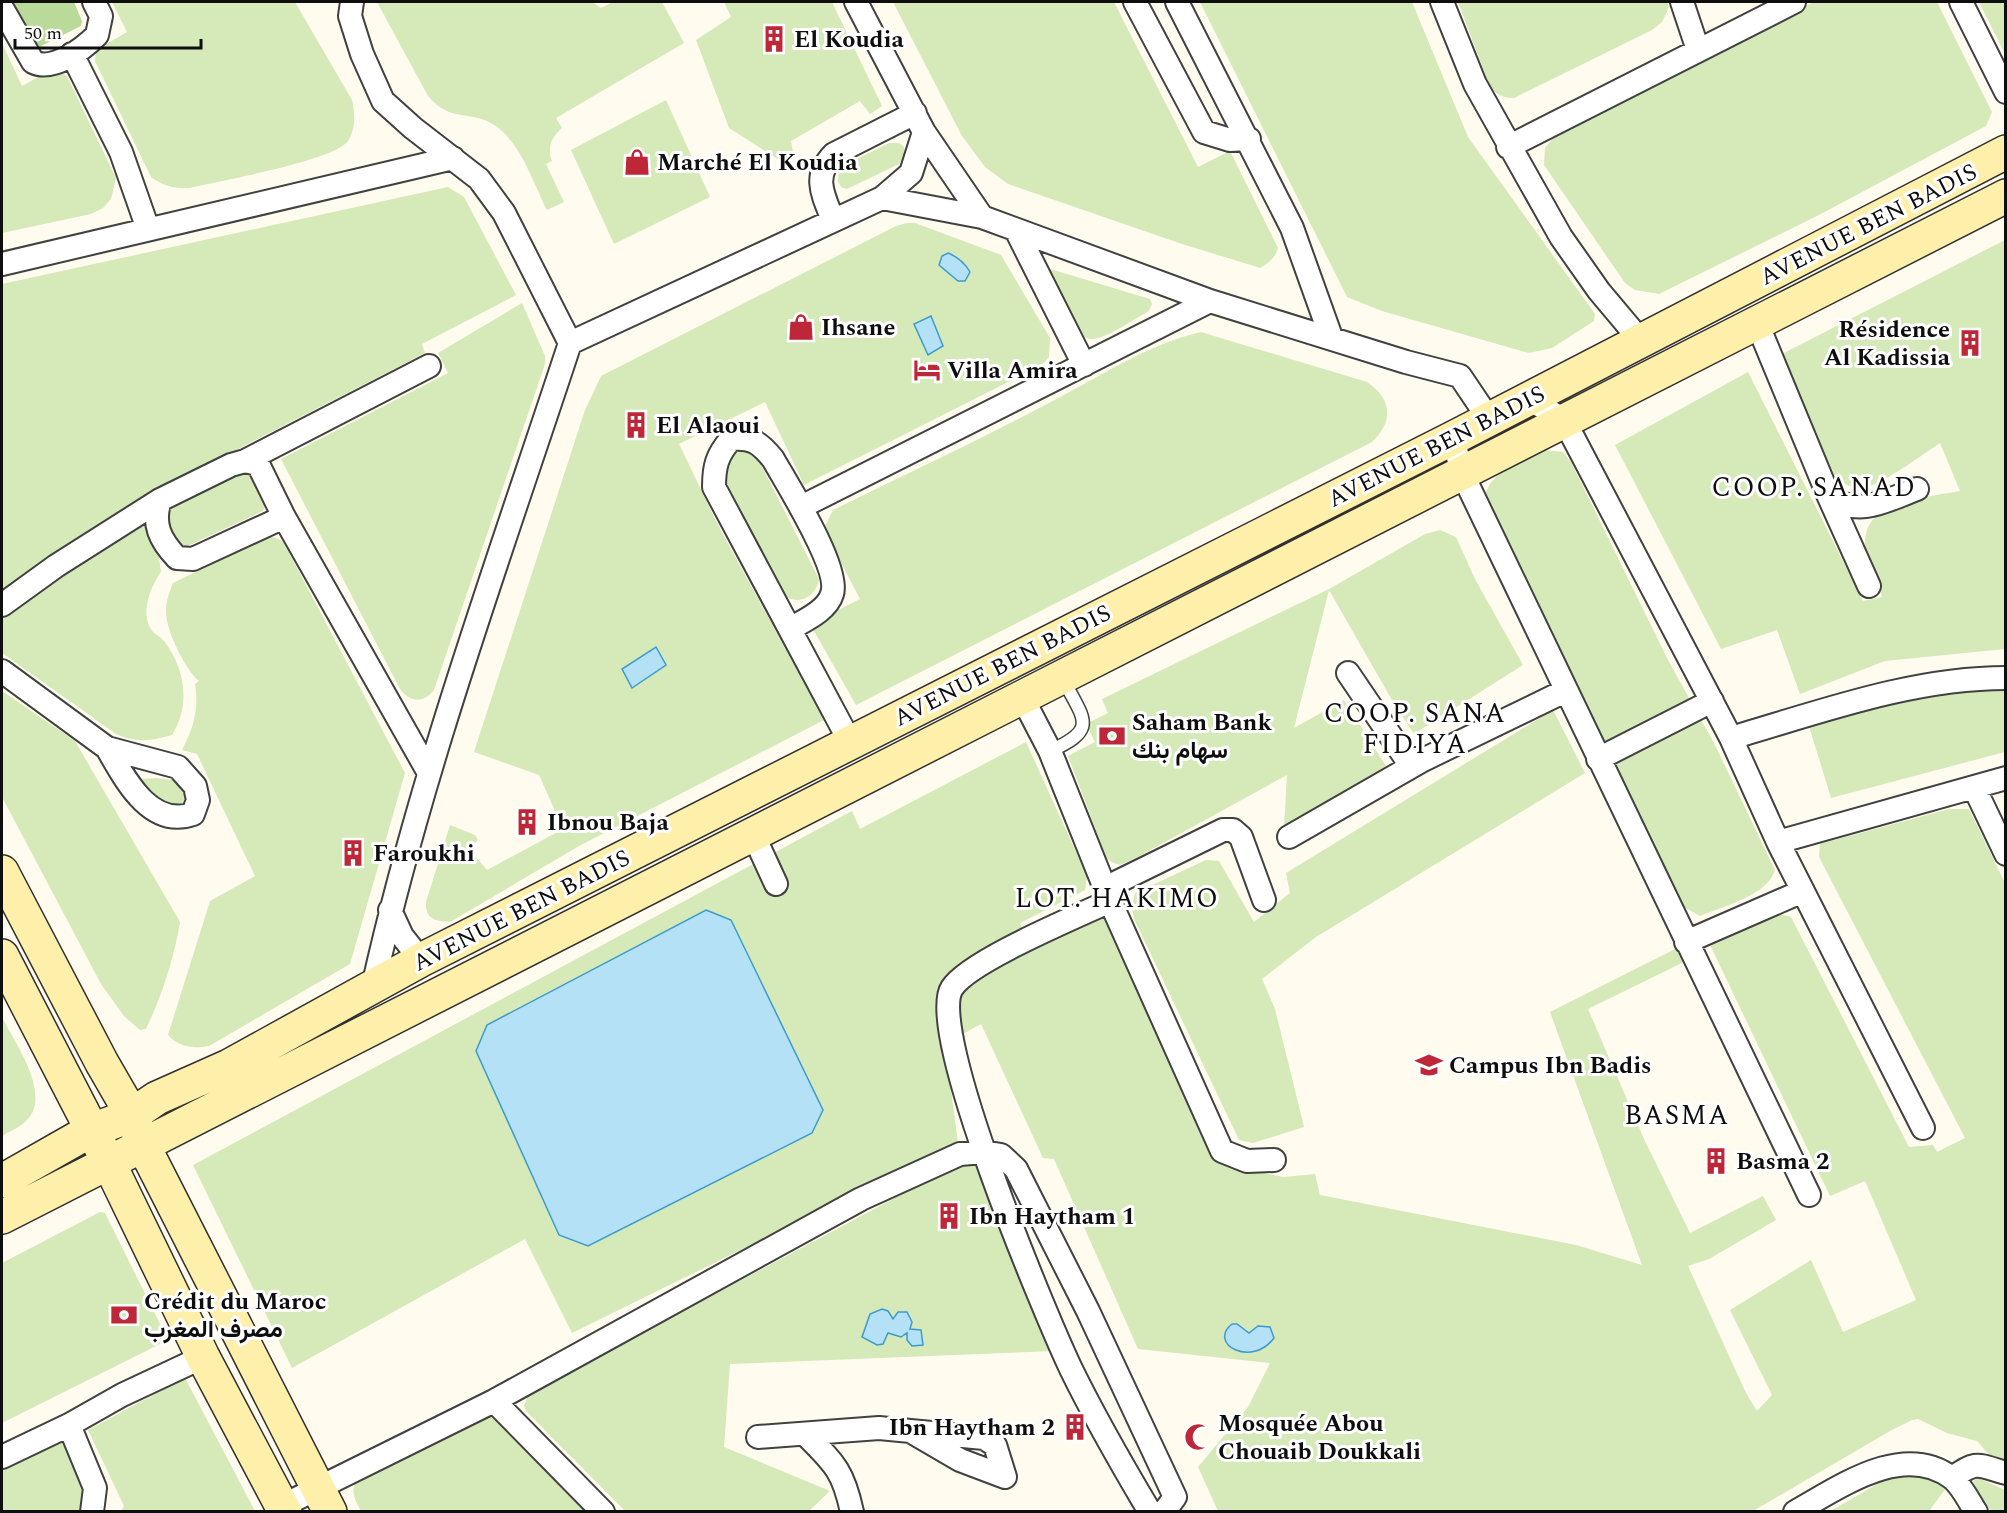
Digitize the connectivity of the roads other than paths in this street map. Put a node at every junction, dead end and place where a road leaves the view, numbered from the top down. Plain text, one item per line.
1 (94, 2) edge
2 (352, 2) edge
3 (856, 2) edge
4 (1135, 2) edge
5 (1177, 2) edge
6 (1442, 2) edge
7 (1682, 2) edge
8 (1794, 2) edge
9 (1961, 2) edge
10 (2, 8) edge
11 (1698, 50) junction
12 (72, 54) junction
13 (2006, 92) edge
14 (919, 123) junction
15 (1249, 139) junction
16 (1508, 147) junction
17 (2006, 152) edge
18 (453, 158) junction
19 (2006, 196) edge
20 (882, 198) junction
21 (981, 217) junction
22 (833, 220) junction
23 (148, 229) junction
24 (1017, 232) junction
25 (2, 264) edge
26 (1210, 301) junction
27 (1757, 323) junction
28 (1331, 337) junction
29 (1641, 341) junction
30 (570, 343) junction
31 (1084, 365) junction
32 (429, 366) dead end
33 (1529, 399) junction
34 (1489, 419) junction
35 (1564, 420) junction
36 (1453, 438) junction
37 (245, 461) junction
38 (1462, 473) junction
39 (1917, 489) dead end
40 (1829, 497) junction
41 (160, 500) junction
42 (801, 507) junction
43 (284, 517) junction
44 (1869, 586) dead end
45 (2, 605) edge
46 (790, 629) junction
47 (2, 671) edge
48 (1348, 674) dead end
49 (1062, 677) junction
50 (2006, 678) edge
51 (1565, 691) junction
52 (1022, 697) junction
53 (1712, 701) junction
54 (1731, 738) junction
55 (850, 742) junction
56 (107, 748) dead end
57 (1050, 751) junction
58 (1598, 759) junction
59 (1423, 760) junction
60 (429, 773) junction
61 (2006, 778) edge
62 (1974, 787) junction
63 (753, 834) junction
64 (1289, 837) dead end
65 (1778, 842) junction
66 (2006, 854) edge
67 (2, 872) edge
68 (776, 884) dead end
69 (1803, 891) junction
70 (1107, 894) junction
71 (1264, 900) dead end
72 (390, 910) junction
73 (1686, 942) junction
74 (2, 956) edge
75 (421, 960) junction
76 (373, 987) junction
77 (132, 1115) junction
78 (1923, 1128) dead end
79 (90, 1131) junction
80 (143, 1145) junction
81 (983, 1152) junction
82 (1274, 1160) dead end
83 (109, 1163) junction
84 (2, 1181) edge
85 (1809, 1195) dead end
86 (2, 1217) edge
87 (1050, 1234) junction
88 (1020, 1247) junction
89 (1088, 1311) junction
90 (1055, 1332) junction
91 (203, 1357) junction
92 (494, 1401) junction
93 (69, 1425) junction
94 (912, 1432) dead end
95 (805, 1434) junction
96 (758, 1437) dead end
97 (2, 1457) edge
98 (2006, 1473) edge
99 (1953, 1478) junction
100 (324, 1500) edge
101 (283, 1509) edge
102 (1163, 1511) edge
103 (92, 1512) edge
104 (603, 1512) edge
105 (852, 1512) edge
106 (1796, 1512) edge
107 (1976, 1512) edge

1 - 12 street
2 - 18 street
3 - 14 street
4 - 15 street
5 - 15 street
6 - 16 street
7 - 11 street
8 - 11 street
9 - 13 street
10 - 12 street
11 - 16 street
12 - 23 street
14 - 20 street
14 - 21 street
14 - 22 street
15 - 28 street
16 - 29 street
17 - 29 main road, AVENUE BEN BADIS
18 - 23 street
18 - 30 street
19 - 27 main road, AVENUE BEN BADIS
20 - 21 street
20 - 22 street
21 - 24 street
22 - 30 street
23 - 25 street
24 - 26 street
24 - 31 street
26 - 28 street
26 - 31 street
27 - 35 main road, AVENUE BEN BADIS
27 - 40 street
28 - 34 street
29 - 33 main road, AVENUE BEN BADIS
30 - 60 street
31 - 42 street
32 - 37 street
33 - 34 main road, AVENUE BEN BADIS
33 - 35 street
34 - 36 main road, AVENUE BEN BADIS
35 - 38 main road, AVENUE BEN BADIS
35 - 53 street
36 - 38 street
36 - 55 main road, AVENUE BEN BADIS
37 - 41 street
37 - 43 street
38 - 49 main road, AVENUE BEN BADIS
38 - 51 street
39 - 40 street
40 - 44 street
41 - 43 street
41 - 45 street
42 - 46 street
42 - 46 street
43 - 60 street
46 - 55 street
47 - 56 street
48 - 59 street
49 - 52 main road, AVENUE BEN BADIS
49 - 57 lane
50 - 54 street
51 - 58 street
51 - 59 street
52 - 57 street
52 - 63 main road, AVENUE BEN BADIS
53 - 54 street
53 - 58 street
54 - 65 street
55 - 75 main road, AVENUE BEN BADIS
57 - 70 street
58 - 73 street
59 - 64 street
60 - 72 street
61 - 62 street
62 - 65 street
62 - 66 street
63 - 68 street
63 - 80 main road, AVENUE BEN BADIS
65 - 69 street
67 - 77 main road
69 - 73 street
69 - 78 street
70 - 71 street
70 - 81 street
70 - 82 street
72 - 75 street
72 - 76 street
73 - 85 street
74 - 79 main road
75 - 76 main road, AVENUE BEN BADIS
76 - 77 main road, AVENUE BEN BADIS
77 - 79 main road, AVENUE BEN BADIS
77 - 80 main road
79 - 83 main road
79 - 84 main road, AVENUE BEN BADIS
80 - 83 main road, AVENUE BEN BADIS
80 - 100 main road
81 - 87 street
81 - 88 street
81 - 92 street
83 - 86 main road, AVENUE BEN BADIS
83 - 91 main road
87 - 88 street
87 - 89 street
88 - 90 street
89 - 90 street
89 - 102 street
90 - 102 street
91 - 93 street
91 - 101 main road
92 - 100 street
92 - 104 street
93 - 97 street
93 - 103 street
94 - 95 street
95 - 96 street
95 - 105 street
98 - 99 street
99 - 106 street
99 - 107 street
100 - 101 street

